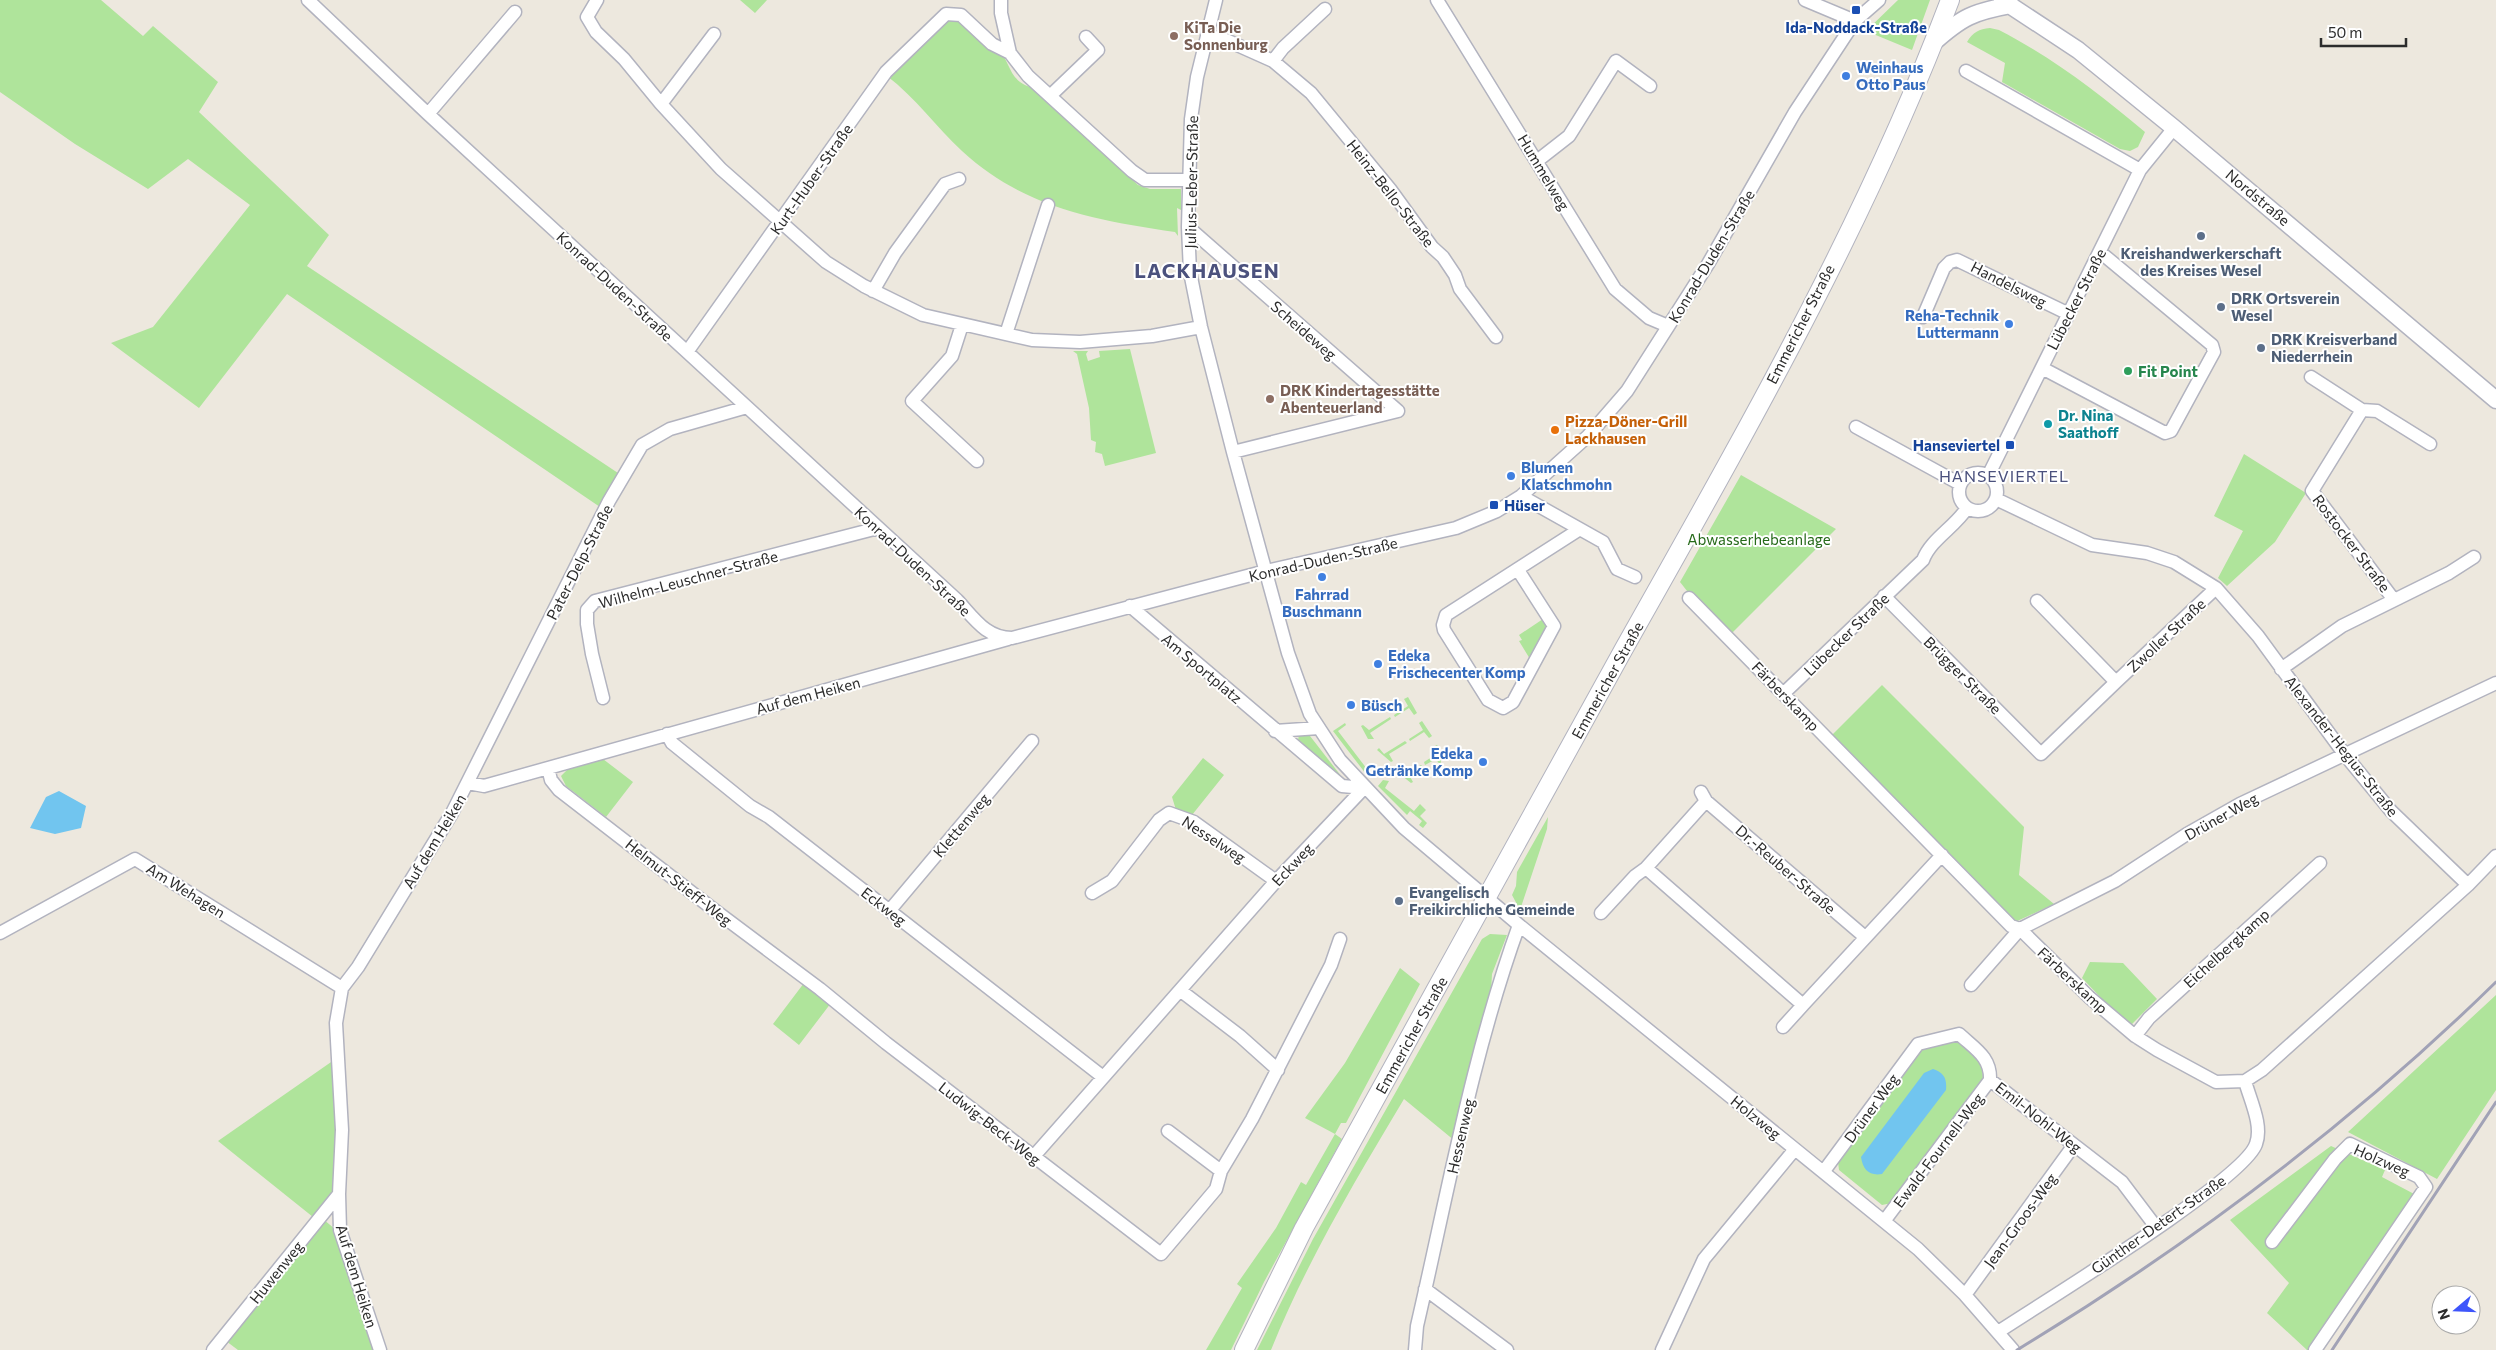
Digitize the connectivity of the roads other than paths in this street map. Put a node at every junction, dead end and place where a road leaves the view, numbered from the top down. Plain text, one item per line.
1 (308, 0) edge
2 (597, 0) edge
3 (1001, 0) edge
4 (1216, 0) edge
5 (1437, 0) edge
6 (1805, 0) edge
7 (1879, 0) edge
8 (1950, 0) edge
9 (2007, 2) edge
10 (1325, 9) dead end
11 (515, 12) dead end
12 (1855, 21) junction
13 (714, 34) dead end
14 (1207, 35) junction
15 (1086, 37) dead end
16 (1933, 43) junction
17 (1010, 53) junction
18 (1273, 61) junction
19 (1966, 71) dead end
20 (1650, 86) dead end
21 (1051, 96) junction
22 (661, 104) junction
23 (428, 114) junction
24 (2174, 128) junction
25 (1537, 161) junction
26 (2140, 170) junction
27 (959, 179) dead end
28 (1188, 180) junction
29 (1048, 205) dead end
30 (781, 223) junction
31 (1188, 227) junction
32 (2100, 252) junction
33 (873, 291) junction
34 (2069, 314) junction
35 (1923, 317) dead end
36 (962, 325) junction
37 (1668, 326) junction
38 (1201, 327) junction
39 (1006, 334) junction
40 (1496, 337) dead end
41 (687, 352) junction
42 (2042, 368) junction
43 (2311, 377) dead end
44 (2496, 400) edge
45 (747, 407) junction
46 (2362, 410) junction
47 (1856, 427) dead end
48 (2430, 444) dead end
49 (1233, 452) junction
50 (977, 461) dead end
51 (1988, 476) junction
52 (1960, 484) junction
53 (1521, 496) junction
54 (1996, 499) junction
55 (1967, 508) junction
56 (878, 528) junction
57 (1580, 529) junction
58 (2474, 556) dead end
59 (1518, 570) junction
60 (1266, 571) junction
61 (1636, 578) dead end
62 (2216, 588) junction
63 (1884, 596) junction
64 (1689, 598) dead end
65 (2394, 600) junction
66 (2037, 601) dead end
67 (1130, 606) junction
68 (1012, 638) junction
69 (2281, 669) junction
70 (2116, 682) junction
71 (2496, 683) edge
72 (1784, 693) junction
73 (604, 698) dead end
74 (1319, 728) junction
75 (1275, 731) junction
76 (667, 734) junction
77 (1032, 740) dead end
78 (2041, 754) joint
79 (2345, 755) junction
80 (548, 768) junction
81 (468, 783) junction
82 (1364, 788) junction
83 (1942, 855) junction
84 (2496, 856) edge
85 (2320, 863) dead end
86 (1646, 868) junction
87 (1276, 881) junction
88 (2468, 886) junction
89 (1092, 893) dead end
90 (1486, 898) junction
91 (890, 910) junction
92 (1601, 913) dead end
93 (1519, 925) junction
94 (2020, 929) junction
95 (0, 933) edge
96 (1865, 937) junction
97 (1340, 939) dead end
98 (1971, 985) dead end
99 (342, 988) junction
100 (820, 989) joint
101 (1181, 991) junction
102 (1803, 1005) junction
103 (1783, 1028) dead end
104 (2135, 1036) junction
105 (1918, 1044) joint
106 (1278, 1070) junction
107 (1103, 1077) junction
108 (1990, 1080) junction
109 (2245, 1081) junction
110 (1168, 1131) dead end
111 (2074, 1145) junction
112 (1795, 1149) junction
113 (1034, 1156) junction
114 (1221, 1171) junction
115 (1824, 1171) junction
116 (339, 1194) junction
117 (1885, 1220) junction
118 (2156, 1227) junction
119 (2272, 1242) dead end
120 (1425, 1289) junction
121 (1965, 1295) junction
122 (1998, 1332) junction
123 (213, 1350) edge
124 (380, 1350) edge
125 (1244, 1350) edge
126 (1415, 1350) edge
127 (1507, 1350) edge
128 (1662, 1350) edge
129 (2013, 1350) edge
130 (2315, 1350) edge

1 - 23 street, Konrad-Duden-Straße
2 - 22 street
3 - 17 street
4 - 14 street, Julius-Leber-Straße
5 - 25 street, Hummelweg
6 - 12 street
7 - 12 street, Konrad-Duden-Straße
8 - 16 main road, Emmericher Straße
9 - 16 street, Nordstraße
9 - 24 street, Nordstraße
10 - 18 street
11 - 23 street
12 - 37 street, Konrad-Duden-Straße
13 - 22 street
14 - 18 street, Heinz-Bello-Straße
14 - 28 street, Julius-Leber-Straße
15 - 21 street
16 - 90 main road, Emmericher Straße
17 - 21 street
17 - 30 street, Kurt-Huber-Straße
18 - 40 street, Heinz-Bello-Straße
19 - 26 street
20 - 25 street
21 - 28 street
22 - 30 street
23 - 41 street, Konrad-Duden-Straße
24 - 26 street, Lübecker Straße
24 - 44 street, Nordstraße
25 - 37 street, Hummelweg
26 - 32 street, Lübecker Straße
27 - 33 street
28 - 31 street, Julius-Leber-Straße
29 - 39 street
30 - 33 street
30 - 41 street, Kurt-Huber-Straße
31 - 38 street, Julius-Leber-Straße
31 - 49 street, Scheideweg
32 - 34 street, Lübecker Straße
32 - 42 street
33 - 36 street
34 - 35 street, Handelsweg
34 - 42 street, Lübecker Straße
36 - 39 street
36 - 50 street
37 - 53 street, Konrad-Duden-Straße
38 - 39 street
38 - 49 street, Julius-Leber-Straße
41 - 45 street, Konrad-Duden-Straße
42 - 51 street, Lübecker Straße
43 - 46 street
45 - 56 street, Konrad-Duden-Straße
45 - 81 street, Pater-Delp-Straße
46 - 48 street
46 - 65 street, Rostocker Straße
47 - 52 street
49 - 60 street, Julius-Leber-Straße
51 - 52 street
51 - 54 street
52 - 55 street
53 - 57 street
53 - 60 street, Konrad-Duden-Straße
54 - 55 street
54 - 62 street, Alexander-Hegius-Straße
55 - 63 street, Lübecker Straße
56 - 68 street, Konrad-Duden-Straße
56 - 73 street, Wilhelm-Leuschner-Straße
57 - 59 street
57 - 61 street
58 - 65 street
59 - 59 street
60 - 67 street, Konrad-Duden-Straße
60 - 74 street, Julius-Leber-Straße
62 - 69 street, Alexander-Hegius-Straße
62 - 70 street, Zwoller Straße
63 - 72 street, Lübecker Straße
63 - 78 street, Brügger Straße
64 - 72 street, Färberskamp
65 - 69 street
66 - 70 street, Zwoller Straße
67 - 68 street, Konrad-Duden-Straße
67 - 75 street, Am Sportplatz
68 - 76 street, Auf dem Heiken
69 - 79 street, Alexander-Hegius-Straße
70 - 78 street, Zwoller Straße
71 - 79 street, Drüner Weg
72 - 83 street, Färberskamp
74 - 75 street
74 - 82 street, Julius-Leber-Straße
75 - 82 street, Am Sportplatz
76 - 80 street, Auf dem Heiken
76 - 91 street, Eckweg
77 - 91 street, Klettenweg
79 - 88 street, Alexander-Hegius-Straße
79 - 94 street, Drüner Weg
80 - 81 street, Auf dem Heiken
80 - 100 street, Helmut-Stieff-Weg
81 - 99 street, Auf dem Heiken
82 - 87 street, Eckweg
82 - 90 street, Julius-Leber-Straße
83 - 94 street, Färberskamp
83 - 96 street
84 - 88 street
85 - 104 street, Eichelbergkamp
86 - 92 street, Dr.-Reuber-Straße
86 - 96 street, Dr.-Reuber-Straße
86 - 102 street
87 - 89 street, Nesselweg
87 - 101 street, Eckweg
88 - 109 street
90 - 93 street, Holzweg
90 - 125 main road, Emmericher Straße
91 - 107 street, Eckweg
93 - 112 street, Holzweg
93 - 120 street, Hessenweg
94 - 98 street, Drüner Weg
94 - 104 street, Färberskamp
95 - 99 street, Am Wehagen
96 - 102 street
97 - 106 street
99 - 116 street, Auf dem Heiken
100 - 113 street, Ludwig-Beck-Weg
101 - 106 street
101 - 107 street, Eckweg
102 - 103 street
104 - 109 street, Färberskamp
105 - 108 street, Emil-Nohl-Weg
105 - 115 street, Drüner Weg
106 - 114 street
107 - 113 street, Eckweg
108 - 111 street, Emil-Nohl-Weg
108 - 117 street, Ewald-Fournell-Weg
109 - 118 street, Günther-Detert-Straße
110 - 114 street
111 - 118 street, Emil-Nohl-Weg
111 - 121 street, Jean-Groos-Weg
112 - 115 street, Holzweg
112 - 128 street
113 - 114 street, Ludwig-Beck-Weg
115 - 117 street, Holzweg
116 - 123 street, Huwenweg
116 - 124 street, Auf dem Heiken
117 - 121 street, Holzweg
118 - 122 street, Günther-Detert-Straße
119 - 130 street, Holzweg
120 - 126 street, Hessenweg
120 - 127 street
121 - 122 street, Holzweg
122 - 129 street, Holzweg

